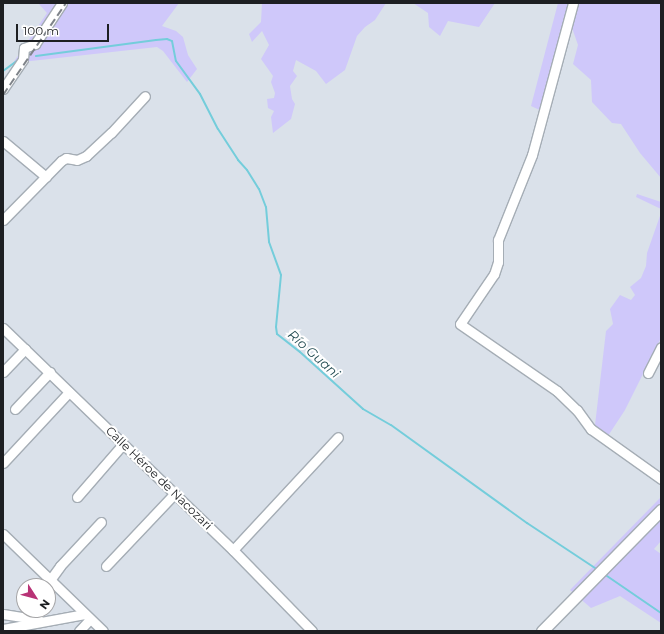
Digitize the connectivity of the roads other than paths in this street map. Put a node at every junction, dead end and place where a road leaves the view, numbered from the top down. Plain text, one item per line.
1 (62, 3) edge
2 (573, 3) edge
3 (3, 89) edge
4 (145, 96) dead end
5 (3, 141) edge
6 (46, 178) junction
7 (3, 220) edge
8 (3, 328) edge
9 (661, 346) edge
10 (25, 349) junction
11 (3, 372) edge
12 (50, 372) junction
13 (648, 373) dead end
14 (69, 392) junction
15 (15, 409) dead end
16 (338, 437) dead end
17 (124, 444) junction
18 (3, 462) edge
19 (661, 478) edge
20 (174, 494) junction
21 (77, 497) dead end
22 (661, 510) edge
23 (101, 522) dead end
24 (3, 534) edge
25 (233, 550) junction
26 (106, 566) dead end
27 (48, 578) edge
28 (51, 578) edge
29 (56, 586) edge
30 (3, 614) edge
31 (87, 616) junction
32 (41, 621) junction
33 (3, 629) edge
34 (78, 631) edge
35 (103, 631) edge
36 (312, 631) edge
37 (542, 631) edge

1 - 3 street
2 - 19 street
4 - 6 street
5 - 6 street
6 - 7 street
8 - 10 street, Calle Héroe de Nacozari
9 - 13 street
10 - 11 street
10 - 12 street, Calle Héroe de Nacozari
12 - 14 street, Calle Héroe de Nacozari
12 - 15 street
14 - 17 street, Calle Héroe de Nacozari
14 - 18 street
16 - 25 street
17 - 20 street, Calle Héroe de Nacozari
17 - 21 street
20 - 25 street, Calle Héroe de Nacozari
20 - 26 street
22 - 37 main road
23 - 28 street
24 - 27 street
25 - 36 street, Calle Héroe de Nacozari
29 - 31 street
30 - 32 street
31 - 32 street
31 - 34 street
31 - 35 street
32 - 33 street

